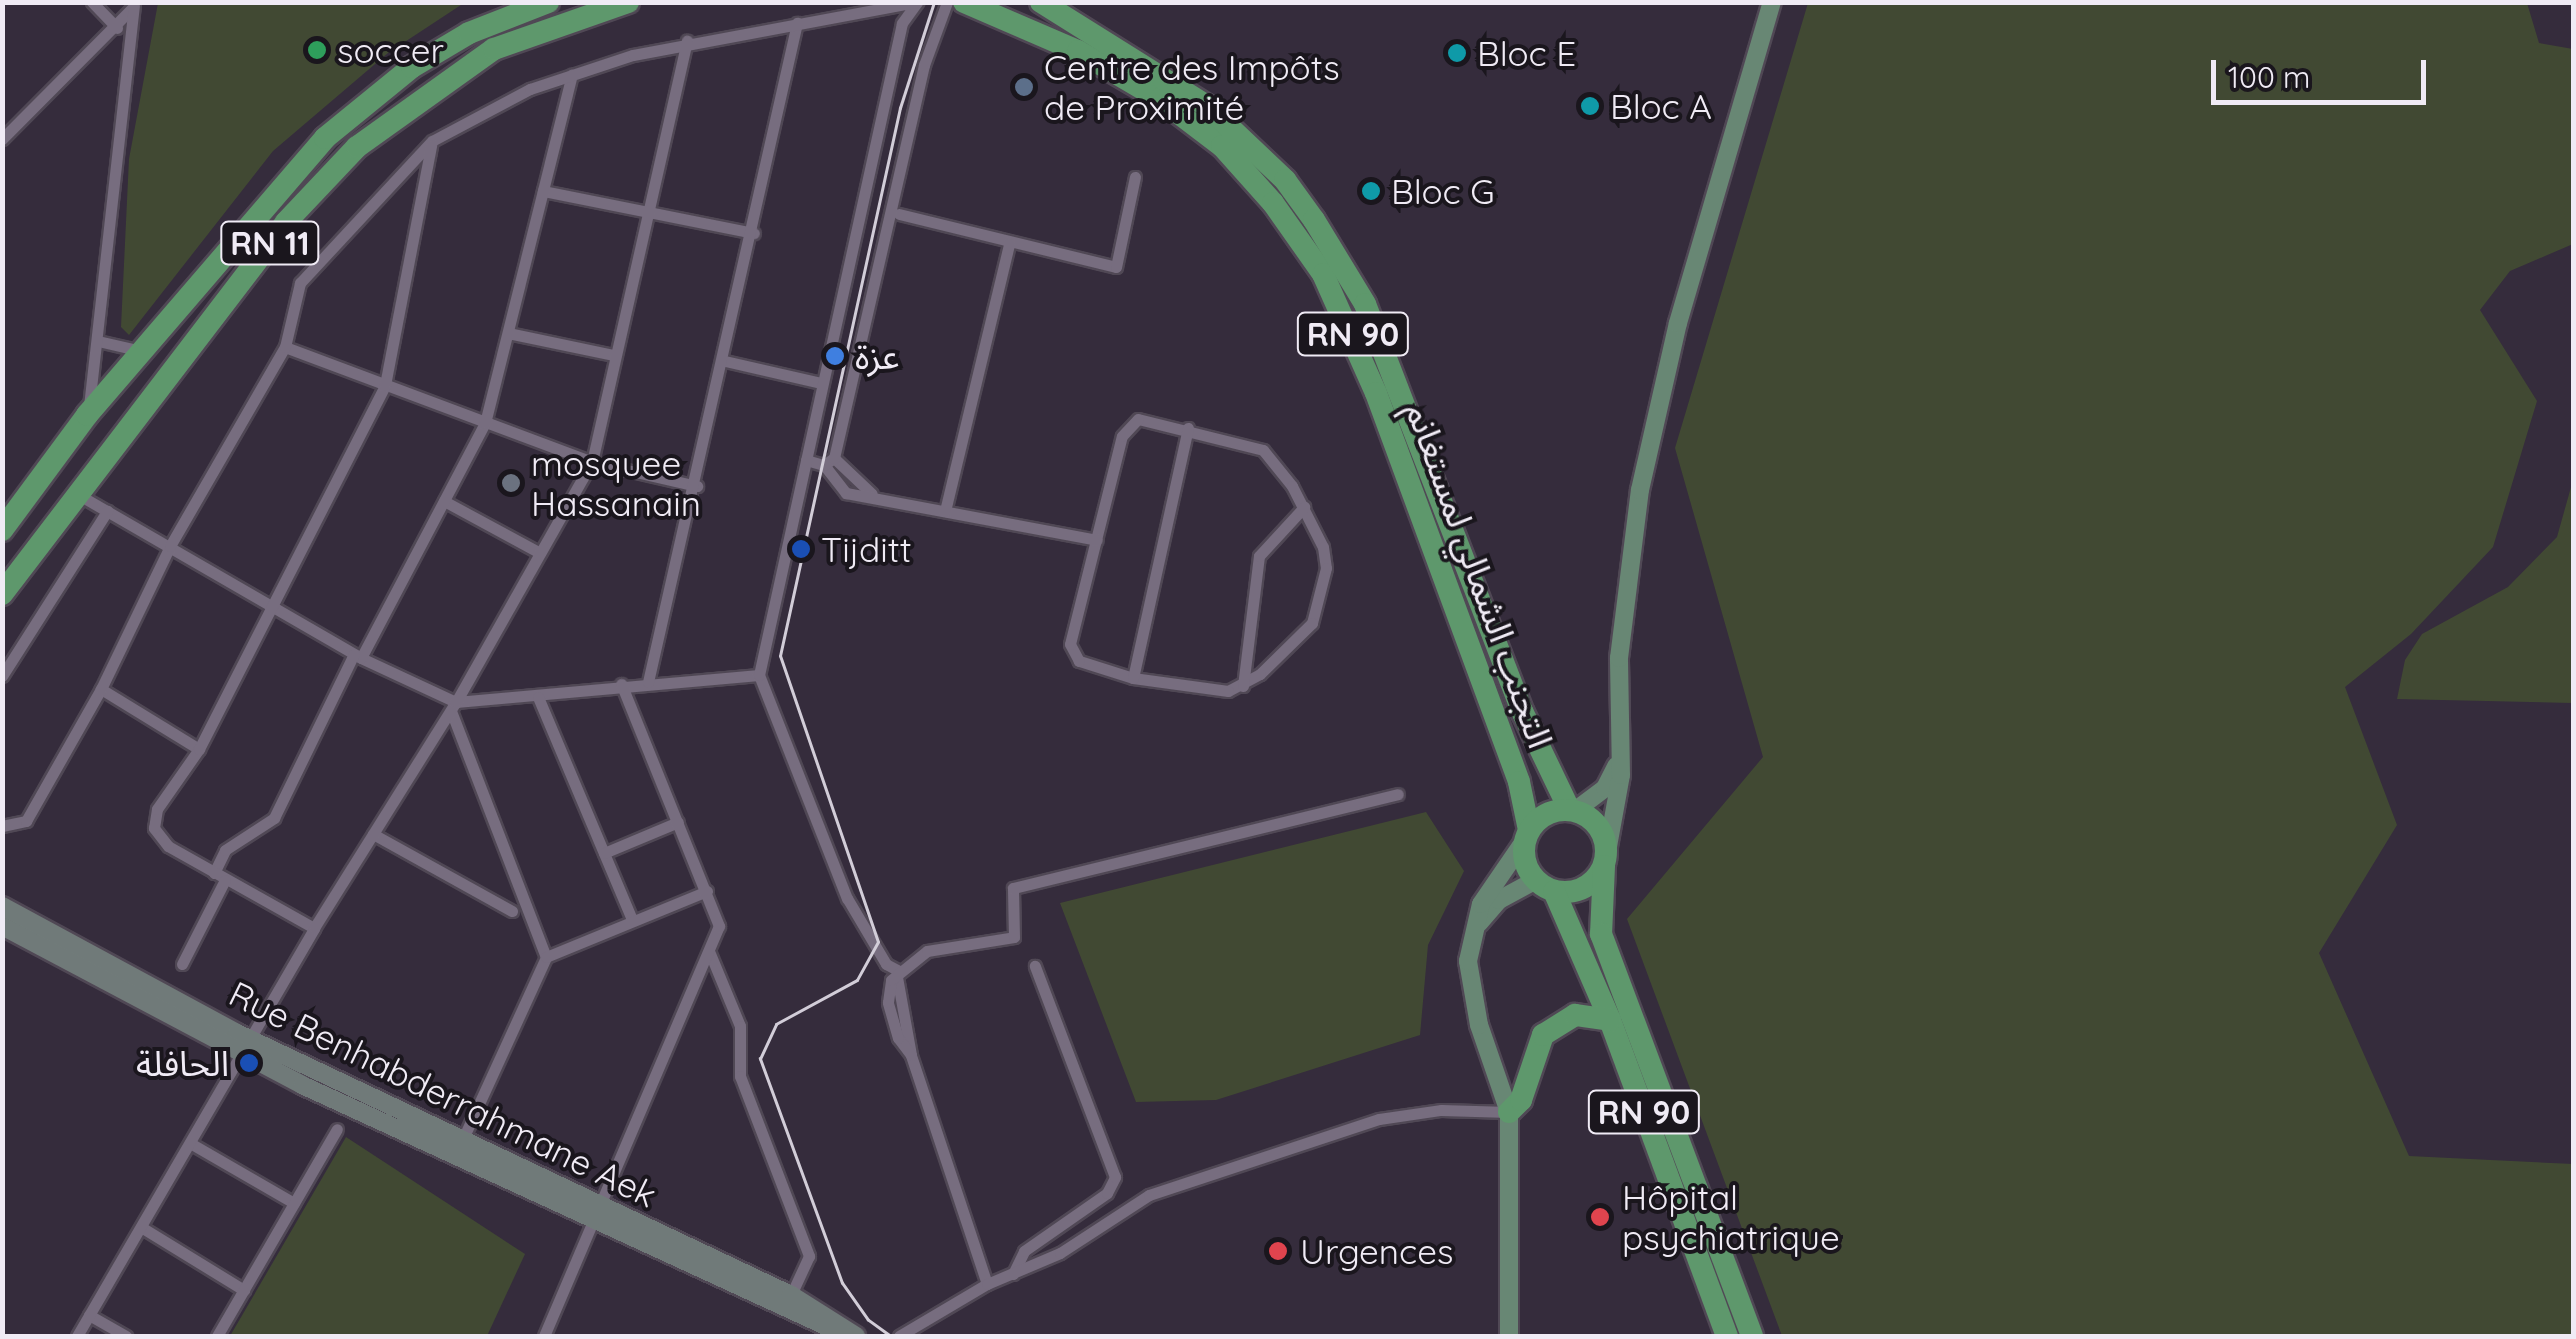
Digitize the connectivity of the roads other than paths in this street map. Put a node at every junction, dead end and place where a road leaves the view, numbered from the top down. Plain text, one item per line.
1 (92, 2) edge
2 (548, 2) edge
3 (628, 2) edge
4 (917, 2) edge
5 (947, 2) edge
6 (964, 2) edge
7 (1041, 2) edge
8 (1772, 2) edge
9 (134, 4) edge
10 (876, 6) edge
11 (797, 23) junction
12 (117, 28) junction
13 (687, 41) junction
14 (572, 75) junction
15 (2, 139) edge
16 (432, 141) junction
17 (1135, 177) dead end
18 (543, 191) junction
19 (646, 206) junction
20 (899, 214) dead end
21 (754, 234) junction
22 (1009, 244) junction
23 (508, 333) junction
24 (98, 341) junction
25 (285, 347) junction
26 (141, 351) junction
27 (613, 355) junction
28 (725, 361) junction
29 (821, 382) junction
30 (385, 386) junction
31 (87, 415) junction
32 (485, 424) junction
33 (1188, 428) junction
34 (806, 460) junction
35 (592, 462) junction
36 (829, 462) junction
37 (696, 486) junction
38 (78, 494) junction
39 (444, 501) junction
40 (1304, 507) junction
41 (107, 510) junction
42 (945, 511) junction
43 (2, 530) edge
44 (1097, 540) junction
45 (170, 546) junction
46 (540, 553) junction
47 (2, 594) edge
48 (274, 609) junction
49 (357, 656) junction
50 (759, 675) junction
51 (2, 676) edge
52 (1134, 678) junction
53 (648, 682) junction
54 (621, 684) junction
55 (1243, 686) junction
56 (101, 689) junction
57 (538, 696) junction
58 (454, 707) junction
59 (199, 749) junction
60 (1622, 752) junction
61 (1398, 794) dead end
62 (1572, 810) junction
63 (678, 822) junction
64 (2, 826) edge
65 (373, 834) junction
66 (1527, 835) junction
67 (604, 853) junction
68 (1605, 859) junction
69 (220, 877) junction
70 (1545, 885) junction
71 (707, 890) junction
72 (2, 906) edge
73 (512, 911) dead end
74 (632, 920) junction
75 (2, 926) edge
76 (314, 928) junction
77 (1472, 931) junction
78 (709, 951) junction
79 (546, 957) junction
80 (182, 964) dead end
81 (1035, 966) dead end
82 (898, 974) junction
83 (1610, 1020) junction
84 (249, 1048) junction
85 (1509, 1112) junction
86 (337, 1129) dead end
87 (190, 1143) junction
88 (461, 1143) junction
89 (294, 1203) junction
90 (598, 1217) junction
91 (140, 1227) junction
92 (1012, 1274) junction
93 (986, 1284) junction
94 (244, 1290) junction
95 (791, 1296) junction
96 (89, 1315) junction
97 (76, 1336) edge
98 (126, 1336) edge
99 (217, 1336) edge
100 (544, 1336) edge
101 (847, 1336) edge
102 (856, 1336) edge
103 (899, 1336) edge
104 (1509, 1336) edge
105 (1727, 1336) edge
106 (1752, 1336) edge

1 - 12 street
2 - 26 highway, RN 11
3 - 38 highway, RN 11
4 - 10 street
4 - 29 street
5 - 36 street
6 - 66 highway, التجنب الشمالي لمستغانم / RN 90
7 - 62 highway, التجنب الشمالي لمستغانم / RN 90
8 - 60 main road
9 - 12 street
9 - 24 street
10 - 11 street
11 - 13 street
11 - 21 street
12 - 15 street
13 - 14 street
13 - 19 street
14 - 16 street
14 - 18 street
16 - 25 street
16 - 30 street
17 - 22 street
18 - 19 street
18 - 23 street
19 - 21 street
19 - 27 street
20 - 22 street
21 - 28 street
22 - 42 street
23 - 27 street
23 - 32 street
24 - 26 street
24 - 31 street
25 - 30 street
25 - 45 street
26 - 31 highway, RN 11
27 - 35 street
28 - 29 street
28 - 37 street
29 - 34 street
30 - 32 street
30 - 48 street
31 - 43 highway, RN 11
32 - 35 street
32 - 39 street
33 - 40 street
33 - 44 street
33 - 52 street
34 - 36 street
34 - 50 street
35 - 37 street
35 - 46 street
36 - 42 street
37 - 53 street
38 - 41 street
38 - 47 highway, RN 11
39 - 46 street
39 - 49 street
40 - 55 street
40 - 55 street
41 - 45 street
41 - 51 street
42 - 44 street
44 - 52 street
45 - 48 street
45 - 56 street
46 - 58 street
48 - 49 street
48 - 59 street
49 - 58 street
49 - 69 street
50 - 53 street
50 - 82 street
52 - 55 street
53 - 54 street
54 - 57 street
54 - 63 street
56 - 59 street
56 - 64 street
57 - 58 street
57 - 67 street
58 - 65 street
58 - 79 street
59 - 69 street
60 - 62 main road
60 - 68 main road
61 - 82 street
62 - 66 highway
62 - 68 highway
63 - 67 street
63 - 71 street
65 - 73 street
65 - 76 street
66 - 70 highway
66 - 77 main road
67 - 74 street
68 - 70 highway
68 - 106 highway, RN 90
69 - 76 street
69 - 80 street
70 - 77 main road
70 - 83 highway, RN 90
71 - 74 street
71 - 78 street
72 - 84 main road, Rue Benhabderrahmane Aek
74 - 79 street
75 - 84 main road, Rue Benhabderrahmane Aek
76 - 84 street
77 - 85 main road
78 - 90 street
78 - 95 street
79 - 88 street
81 - 92 street
82 - 93 street
83 - 85 highway
83 - 105 highway, RN 90
84 - 87 street
84 - 88 main road, Rue Benhabderrahmane Aek
84 - 90 main road, Rue Benhabderrahmane Aek
85 - 92 street
85 - 104 main road
86 - 89 street
87 - 89 street
87 - 91 street
88 - 90 main road, Rue Benhabderrahmane Aek
89 - 94 street
90 - 95 main road, Rue Benhabderrahmane Aek
90 - 100 street
90 - 101 main road, Rue Benhabderrahmane Aek
91 - 94 street
91 - 96 street
92 - 93 street
93 - 103 street
94 - 99 street
95 - 102 main road, Rue Benhabderrahmane Aek
96 - 97 street
96 - 98 street

